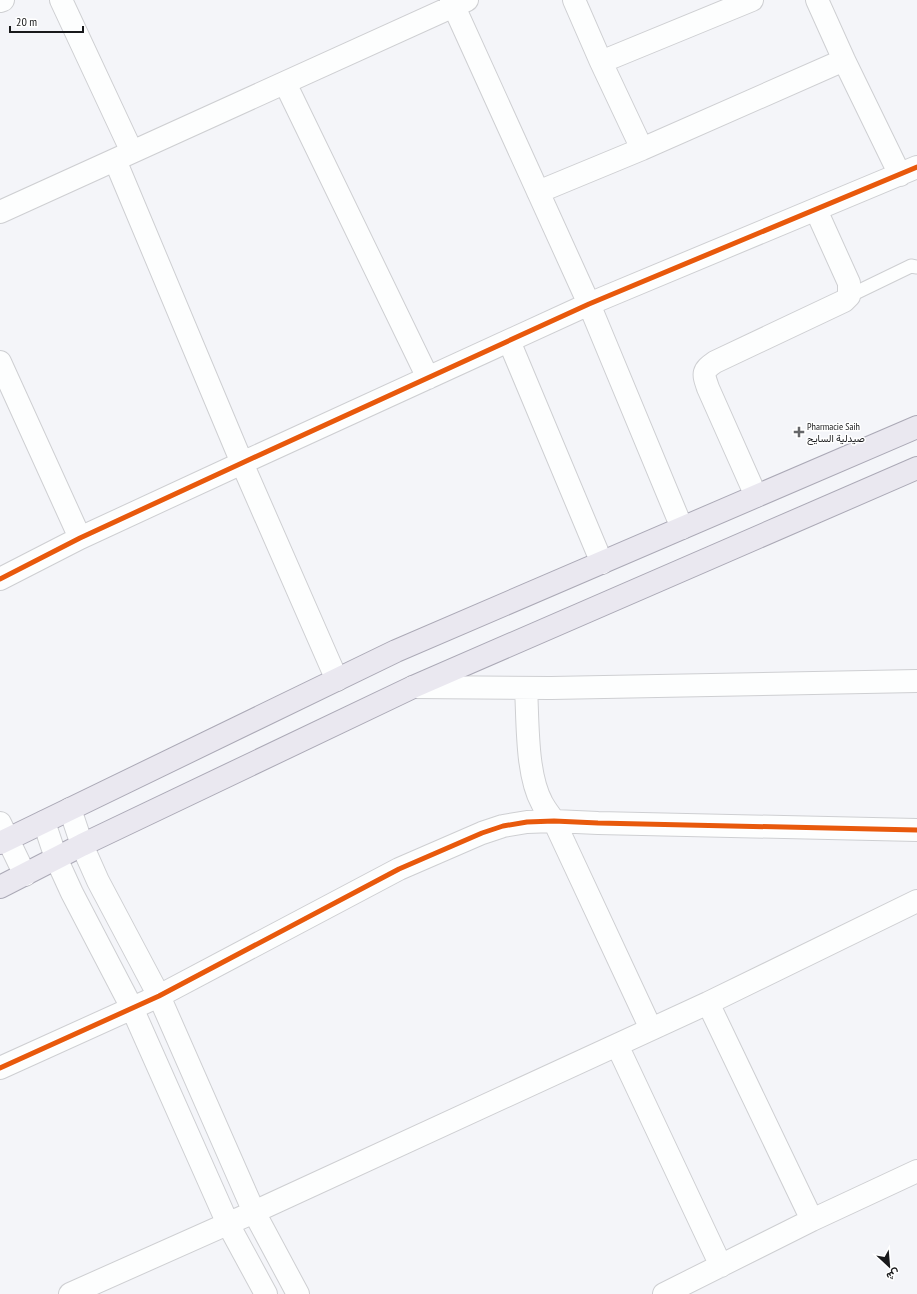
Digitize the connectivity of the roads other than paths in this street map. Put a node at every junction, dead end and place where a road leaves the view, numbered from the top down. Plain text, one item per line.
1 (3, 0) edge
2 (61, 0) edge
3 (574, 0) edge
4 (752, 0) edge
5 (817, 0) edge
6 (0, 1) edge
7 (458, 2) edge
8 (844, 60) junction
9 (601, 62) junction
10 (285, 83) junction
11 (642, 149) junction
12 (124, 156) junction
13 (908, 171) edge
14 (538, 192) junction
15 (816, 210) junction
16 (0, 212) edge
17 (917, 267) edge
18 (849, 296) junction
19 (589, 304) junction
20 (509, 341) junction
21 (0, 362) edge
22 (428, 378) junction
23 (917, 427) edge
24 (242, 463) junction
25 (917, 468) edge
26 (756, 496) junction
27 (682, 528) junction
28 (80, 538) junction
29 (602, 563) junction
30 (0, 579) edge
31 (337, 680) junction
32 (917, 682) edge
33 (413, 687) junction
34 (526, 688) junction
35 (70, 809) junction
36 (554, 821) junction
37 (44, 822) junction
38 (917, 830) edge
39 (3, 835) edge
40 (82, 845) junction
41 (56, 858) junction
42 (25, 875) junction
43 (0, 888) edge
44 (917, 901) edge
45 (159, 996) junction
46 (708, 1003) junction
47 (132, 1008) junction
48 (651, 1029) junction
49 (617, 1045) junction
50 (0, 1068) edge
51 (917, 1171) edge
52 (254, 1212) junction
53 (812, 1220) junction
54 (228, 1224) junction
55 (721, 1266) junction
56 (672, 1292) edge
57 (70, 1294) edge
58 (266, 1294) edge
59 (298, 1294) edge

1 - 6 street
2 - 12 street
3 - 9 street
4 - 9 street
5 - 8 street
7 - 10 street
7 - 14 street
8 - 11 street
8 - 13 street
9 - 11 street
10 - 12 street
10 - 22 street
11 - 14 street
12 - 16 street
12 - 24 street
13 - 15 street
14 - 19 street
15 - 18 street
15 - 19 street
17 - 18 lane
18 - 26 street
19 - 20 street
19 - 27 street
20 - 22 street
20 - 29 street
21 - 28 street
22 - 24 street
23 - 26 main road
24 - 28 street
24 - 31 street
25 - 33 main road
26 - 27 main road
27 - 29 main road
28 - 30 street
29 - 31 main road
31 - 35 main road
32 - 34 street
33 - 34 street
33 - 40 main road
34 - 36 street
35 - 37 main road
35 - 40 street
36 - 38 street
36 - 45 street
36 - 48 street
37 - 39 main road
37 - 41 street
39 - 42 street
40 - 41 main road
40 - 45 street
41 - 42 main road
41 - 47 street
42 - 43 main road
44 - 46 street
45 - 47 street
45 - 52 street
46 - 48 street
46 - 53 street
47 - 50 street
47 - 54 street
48 - 49 street
49 - 52 street
49 - 55 street
51 - 53 street
52 - 54 street
52 - 59 street
53 - 55 street
54 - 57 street
54 - 58 street
55 - 56 street

